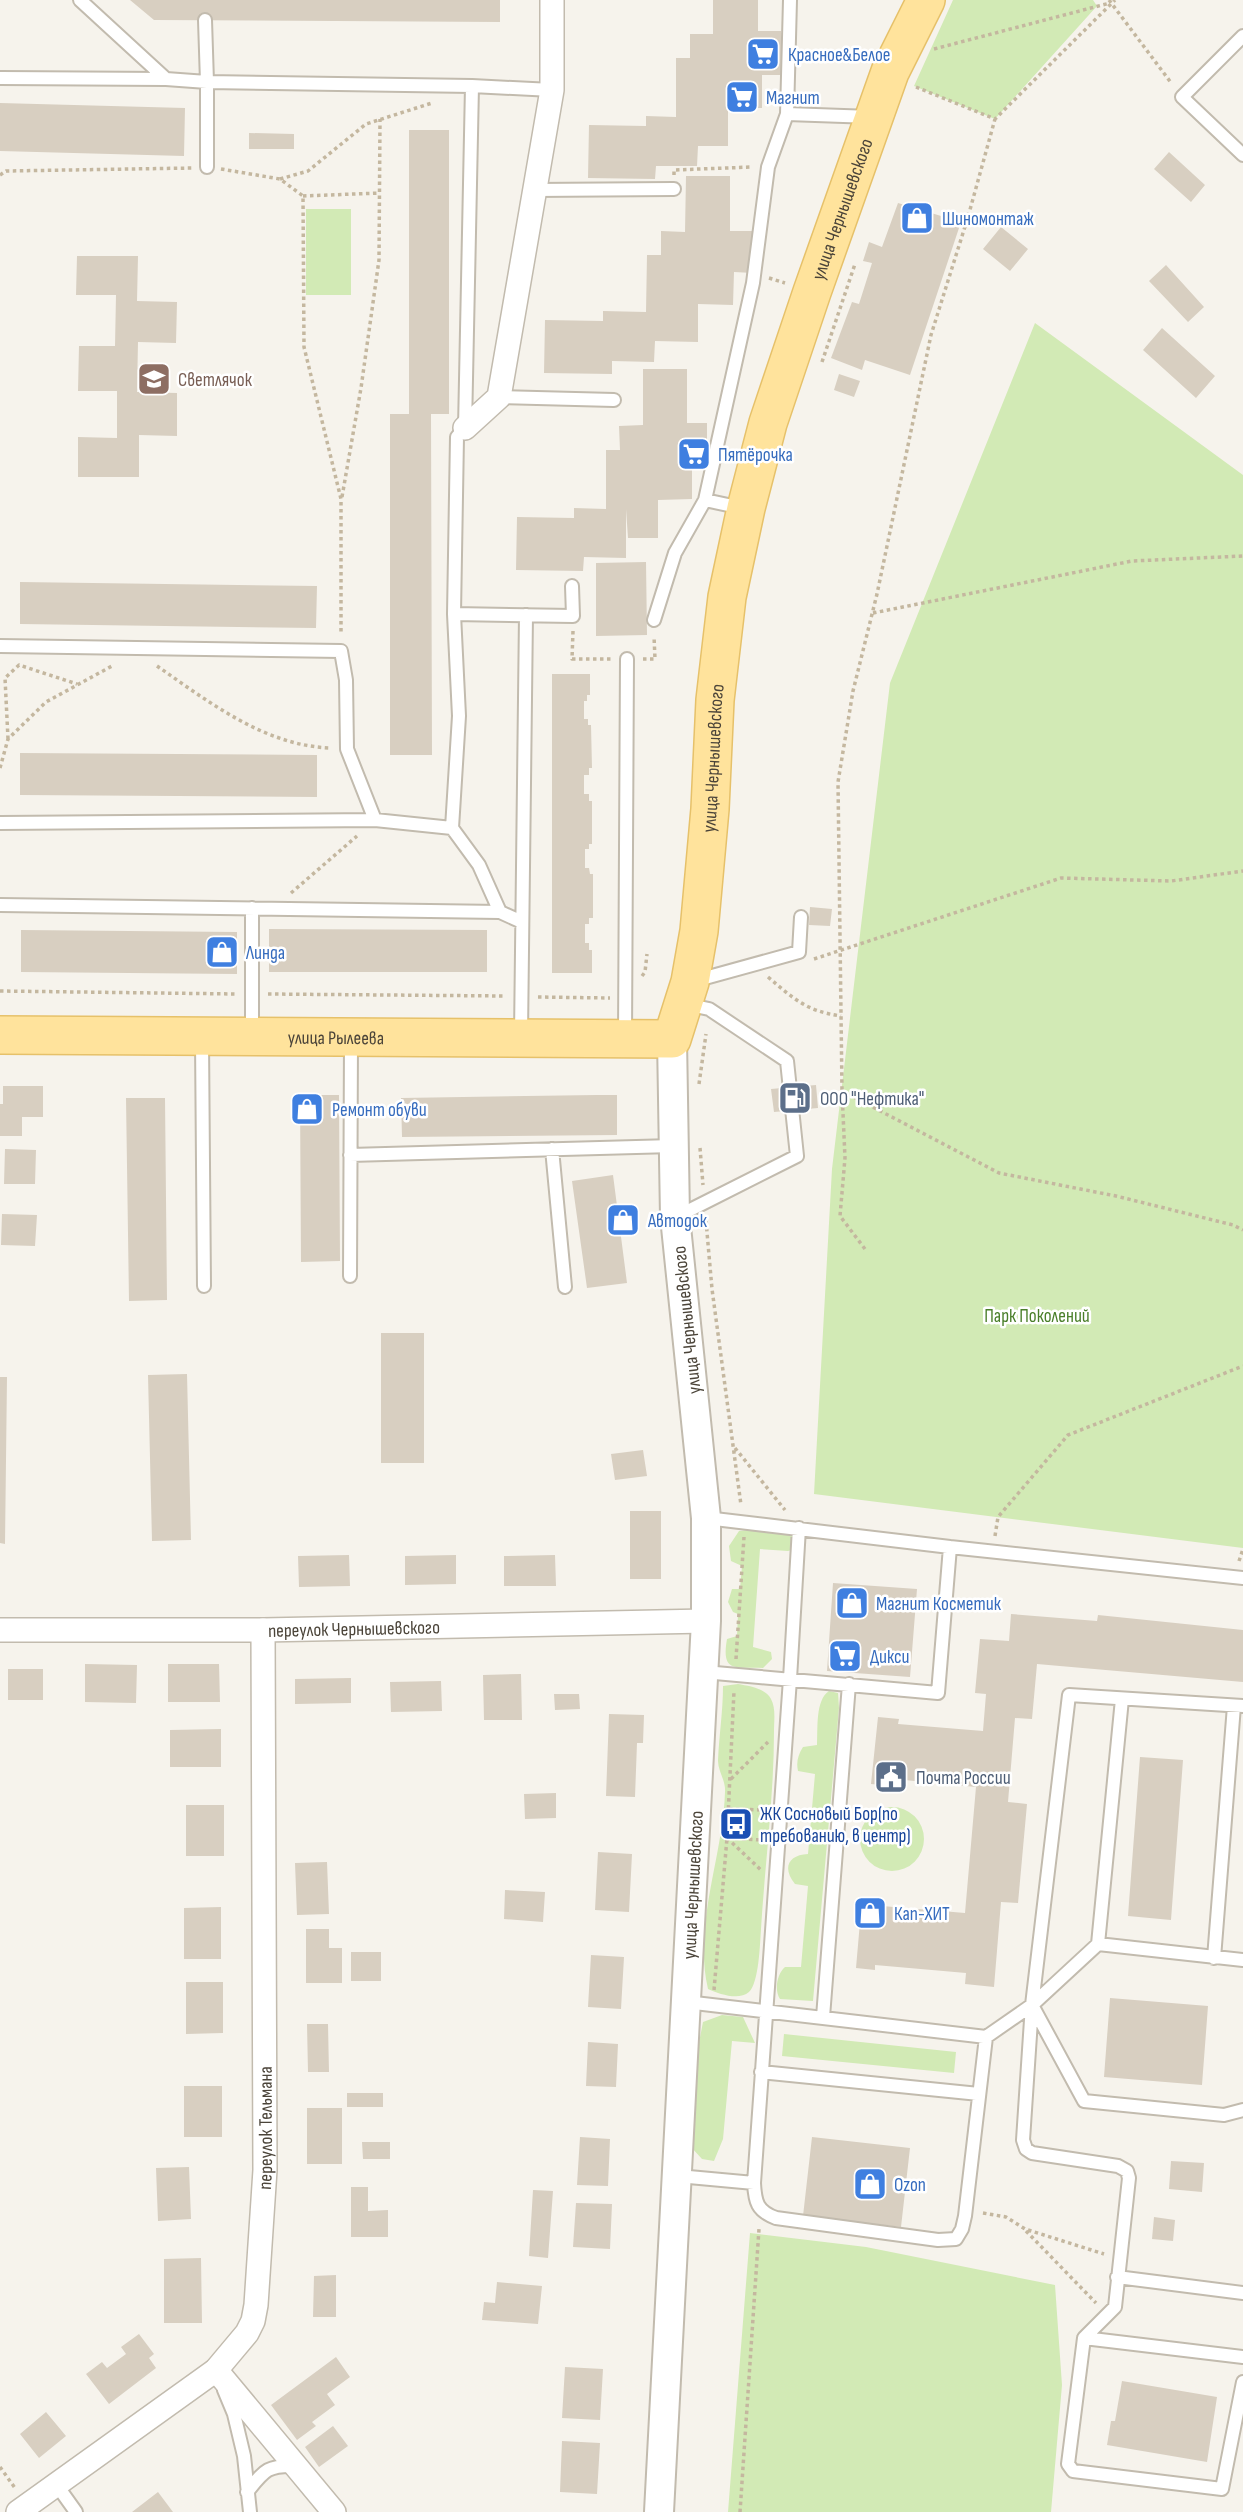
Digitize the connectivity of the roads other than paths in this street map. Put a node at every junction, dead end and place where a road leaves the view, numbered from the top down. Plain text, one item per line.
1 (80, 0) edge
2 (552, 0) edge
3 (790, 0) edge
4 (926, 0) edge
5 (205, 20) dead end
6 (1243, 36) edge
7 (0, 78) edge
8 (166, 79) junction
9 (207, 82) junction
10 (472, 86) junction
11 (552, 90) junction
12 (787, 114) junction
13 (875, 117) junction
14 (1243, 155) edge
15 (207, 167) road end
16 (674, 189) road end
17 (533, 191) junction
18 (499, 397) junction
19 (614, 400) dead end
20 (465, 428) junction
21 (705, 500) junction
22 (746, 508) junction
23 (572, 586) dead end
24 (454, 614) junction
25 (526, 615) junction
26 (654, 620) road end
27 (0, 646) edge
28 (626, 659) road end
29 (375, 820) junction
30 (0, 823) edge
31 (452, 828) junction
32 (0, 905) edge
33 (252, 908) junction
34 (500, 912) junction
35 (801, 917) dead end
36 (522, 922) junction
37 (687, 993) junction
38 (0, 1035) edge
39 (202, 1036) junction
40 (252, 1036) junction
41 (351, 1037) junction
42 (521, 1038) junction
43 (625, 1039) junction
44 (672, 1039) junction
45 (673, 1146) junction
46 (552, 1149) junction
47 (350, 1155) junction
48 (675, 1217) junction
49 (350, 1276) dead end
50 (204, 1286) dead end
51 (565, 1287) dead end
52 (706, 1518) junction
53 (799, 1528) junction
54 (950, 1547) junction
55 (1243, 1578) edge
56 (706, 1621) junction
57 (0, 1630) edge
58 (263, 1630) junction
59 (704, 1672) junction
60 (790, 1679) junction
61 (849, 1684) junction
62 (1122, 1699) junction
63 (1239, 1706) edge
64 (1098, 1944) junction
65 (1214, 1958) junction
66 (1243, 1960) edge
67 (686, 2002) junction
68 (1032, 2005) junction
69 (765, 2011) junction
70 (823, 2017) junction
71 (986, 2038) junction
72 (761, 2073) junction
73 (979, 2094) junction
74 (1243, 2110) edge
75 (678, 2176) junction
76 (754, 2183) junction
77 (1117, 2277) junction
78 (1243, 2293) edge
79 (1084, 2338) junction
80 (1243, 2357) edge
81 (216, 2370) junction
82 (1243, 2382) edge
83 (1241, 2408) edge
84 (295, 2466) junction
85 (56, 2484) junction
86 (247, 2492) junction
87 (18, 2512) edge
88 (76, 2512) edge
89 (250, 2512) edge
90 (334, 2512) edge
91 (659, 2512) edge

1 - 8 lane
2 - 11 street
3 - 12 lane
4 - 13 main road, улица Чернышевского
5 - 9 lane
6 - 14 lane
7 - 8 lane
8 - 9 lane
9 - 10 lane
9 - 15 lane
10 - 11 lane
10 - 20 lane
11 - 17 street
12 - 13 lane
12 - 21 lane
13 - 22 main road, улица Чернышевского
16 - 17 lane
17 - 18 street
18 - 19 lane
18 - 20 street
20 - 24 lane
21 - 22 lane
21 - 26 lane
22 - 37 main road, улица Чернышевского
23 - 25 lane
24 - 25 lane
24 - 31 lane
25 - 36 lane
27 - 29 lane
28 - 43 lane
29 - 30 lane
29 - 31 lane
31 - 34 lane
32 - 33 lane
33 - 34 lane
33 - 40 lane
34 - 36 lane
35 - 37 lane
36 - 42 lane
37 - 44 main road, улица Чернышевского
37 - 48 lane
38 - 39 main road, улица Рылеева
39 - 40 main road, улица Рылеева
39 - 50 lane
40 - 41 main road, улица Рылеева
41 - 42 main road, улица Рылеева
41 - 47 lane
42 - 43 main road, улица Рылеева
43 - 44 main road, улица Рылеева
44 - 45 street, улица Чернышевского
45 - 46 lane
45 - 48 street, улица Чернышевского
46 - 47 lane
46 - 51 lane
47 - 49 lane
48 - 52 street, улица Чернышевского
52 - 53 lane
52 - 56 street, улица Чернышевского
53 - 54 lane
53 - 60 lane
54 - 55 lane
54 - 61 lane
56 - 58 street, переулок Чернышевского
56 - 59 street, улица Чернышевского
57 - 58 street, переулок Чернышевского
58 - 81 street, переулок Тельмана
59 - 60 lane
59 - 67 street, улица Чернышевского
60 - 61 lane
60 - 69 lane
61 - 70 lane
62 - 63 lane
62 - 64 lane
62 - 68 lane
63 - 65 lane
64 - 65 lane
64 - 68 lane
65 - 66 lane
67 - 69 lane
67 - 75 street, улица Чернышевского
68 - 71 lane
68 - 74 lane
68 - 77 lane
69 - 70 lane
69 - 72 lane
70 - 71 lane
71 - 73 lane
72 - 73 lane
72 - 76 lane
73 - 76 lane
75 - 76 lane
75 - 91 street, улица Чернышевского
77 - 78 lane
77 - 79 lane
79 - 80 lane
79 - 83 lane
81 - 84 street
81 - 85 street, переулок Тельмана
81 - 86 lane
82 - 83 lane
84 - 86 lane
84 - 90 street
85 - 87 street, переулок Тельмана
85 - 88 lane
86 - 89 lane

